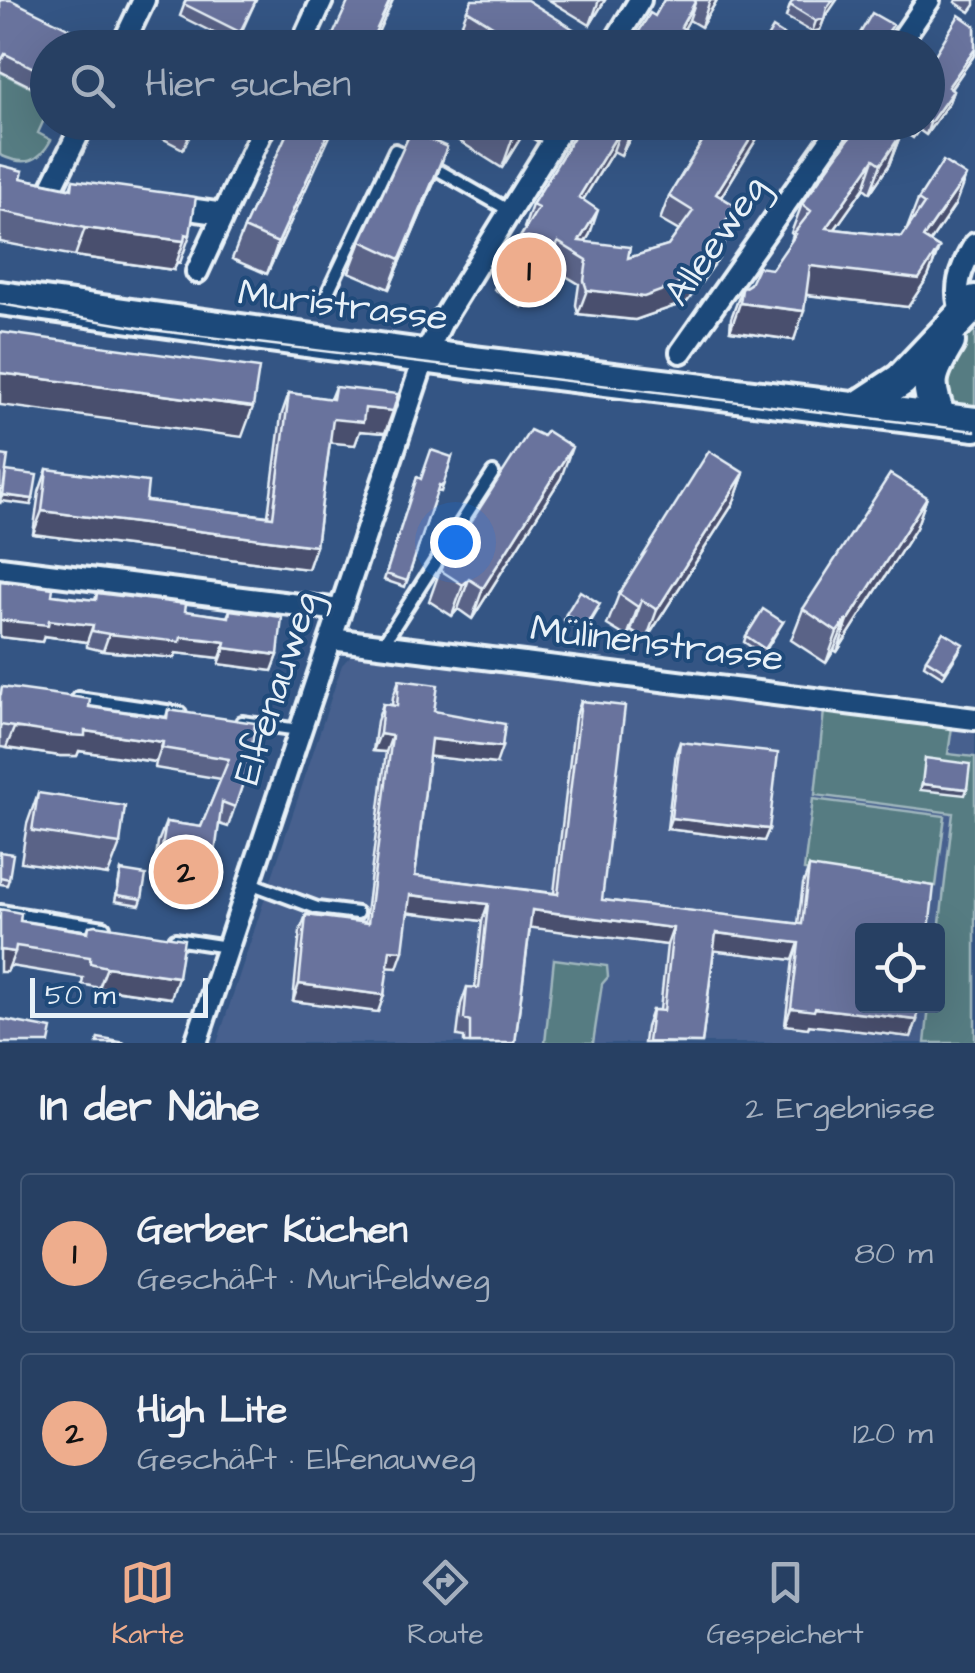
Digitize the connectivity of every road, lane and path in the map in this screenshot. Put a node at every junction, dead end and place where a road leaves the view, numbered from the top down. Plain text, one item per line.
1 (144, 0) edge
2 (322, 0) edge
3 (640, 0) edge
4 (930, 0) edge
5 (130, 30) edge
6 (308, 30) edge
7 (622, 30) edge
8 (909, 30) edge
9 (76, 140) edge
10 (258, 140) edge
11 (549, 140) edge
12 (830, 140) edge
13 (552, 142) joint
14 (52, 190) edge
15 (147, 203) edge
16 (510, 211) junction
17 (224, 214) junction
18 (975, 244) edge
19 (197, 272) dead end
20 (328, 292) dead end
21 (0, 298) edge
22 (969, 310) edge
23 (681, 352) dead end
24 (425, 356) junction
25 (857, 409) junction
26 (940, 419) junction
27 (975, 424) edge
28 (492, 474) dead end
29 (0, 568) edge
30 (340, 610) junction
31 (331, 639) junction
32 (383, 645) junction
33 (56, 695) edge
34 (188, 714) edge
35 (975, 718) edge
36 (225, 720) edge
37 (300, 730) junction
38 (250, 883) junction
39 (0, 911) edge
40 (356, 913) dead end
41 (114, 929) edge
42 (171, 938) edge
43 (228, 947) junction
44 (196, 1043) edge

1 - 5 street
2 - 6 street
3 - 7 street
4 - 8 street
9 - 14 street
10 - 17 street
11 - 13 lane
12 - 23 street, Alleeweg
13 - 16 street, Elfenauweg
15 - 17 street
16 - 20 lane
16 - 24 street, Elfenauweg
17 - 19 street
18 - 22 street
21 - 24 main road, Muristrasse
22 - 25 main road
22 - 26 main road
24 - 25 main road, Muristrasse
24 - 30 street, Elfenauweg
25 - 26 main road, Muristrasse
26 - 27 main road, Muristrasse
28 - 32 lane
29 - 30 street
30 - 31 street, Elfenauweg
31 - 32 street, Mülinenstrasse
31 - 37 street, Elfenauweg
32 - 35 street, Mülinenstrasse
33 - 34 lane
36 - 37 lane
37 - 38 street, Elfenauweg
38 - 40 lane
38 - 43 street, Elfenauweg
39 - 41 lane
42 - 43 lane
43 - 44 street, Elfenauweg

